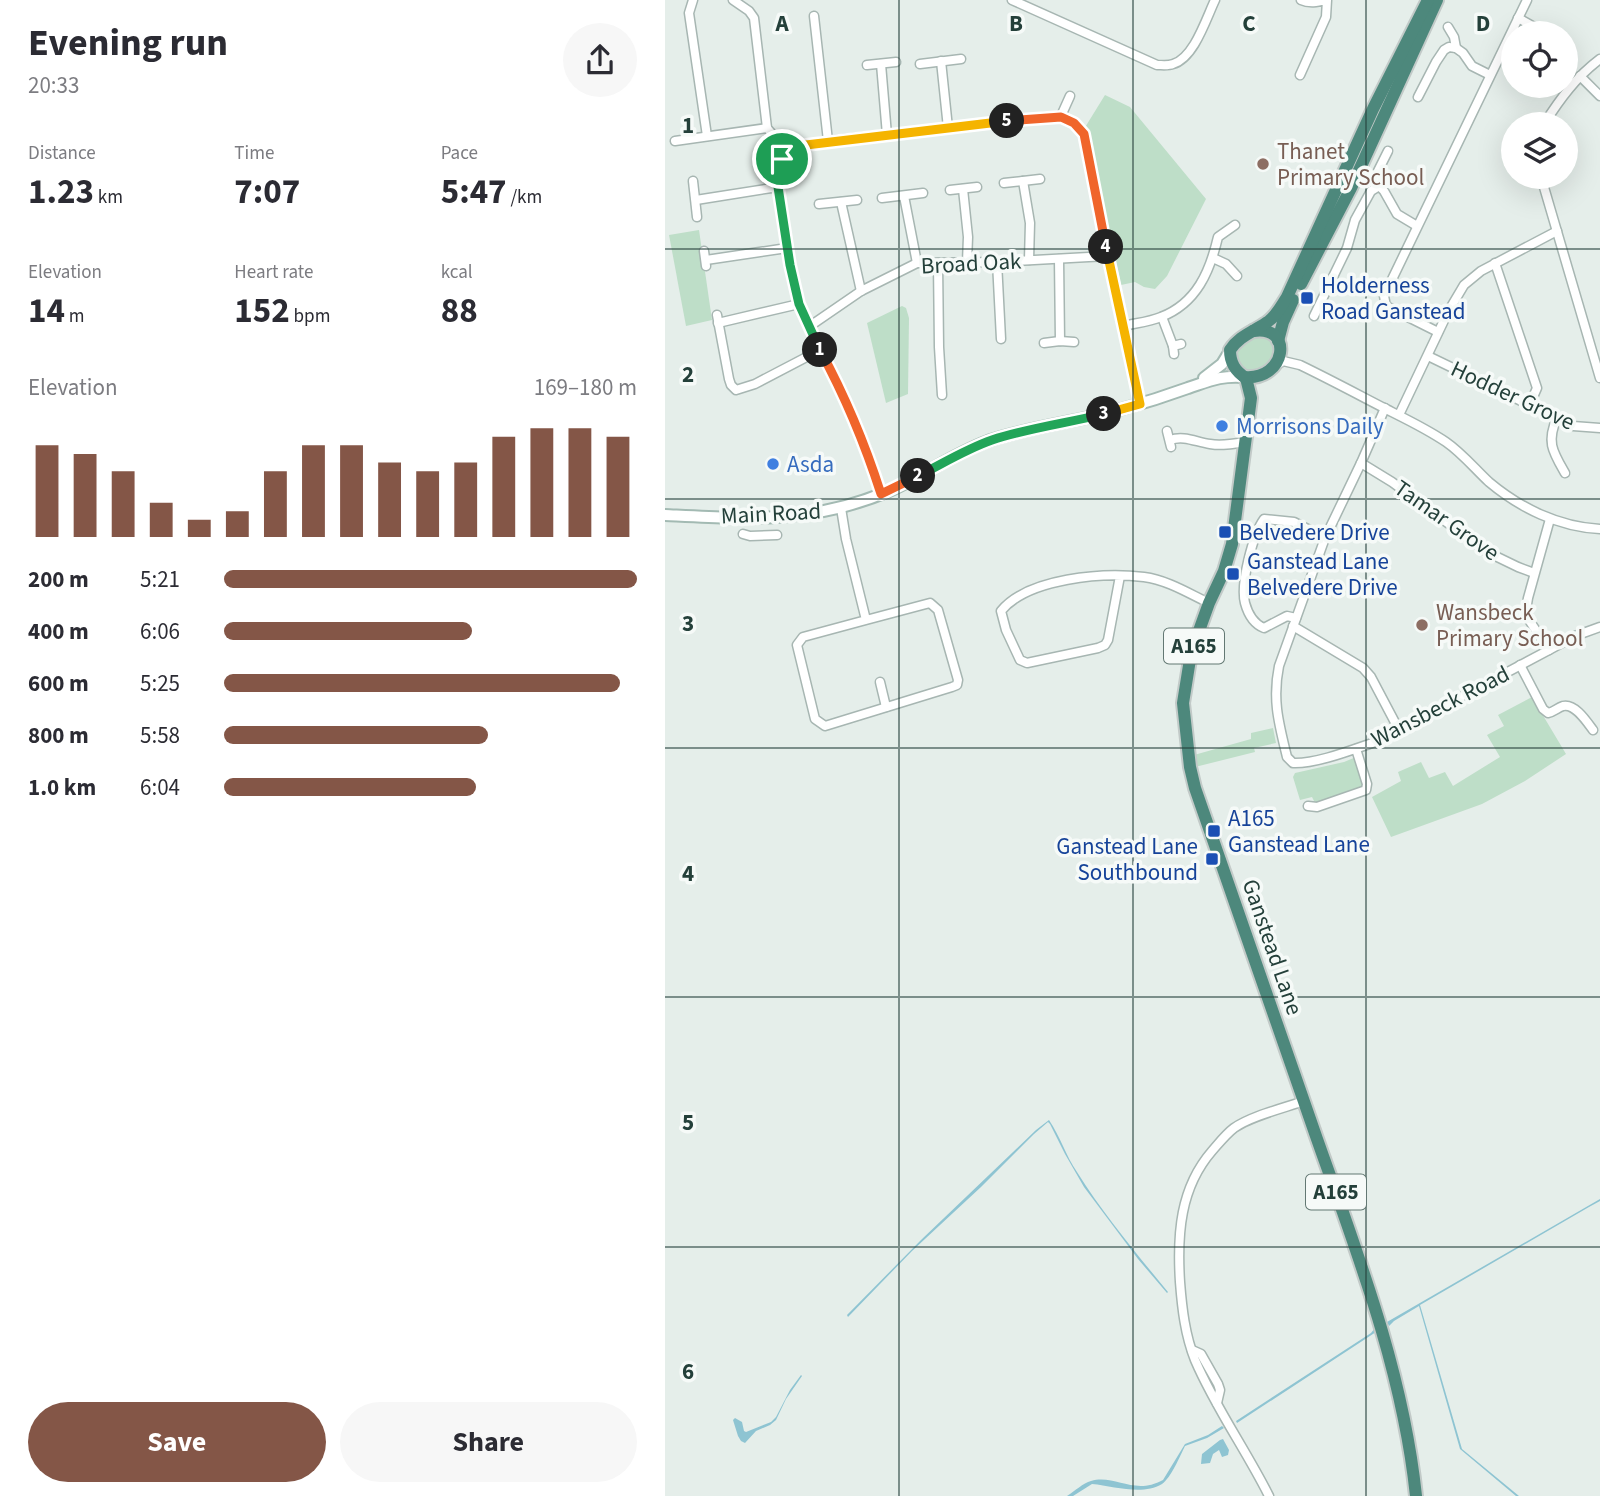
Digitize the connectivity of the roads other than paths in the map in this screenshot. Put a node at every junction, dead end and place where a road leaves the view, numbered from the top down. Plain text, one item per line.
1 (693, 0) edge
2 (733, 0) edge
3 (1012, 0) edge
4 (1215, 0) edge
5 (1301, 0) edge
6 (1327, 0) edge
7 (1427, 0) edge
8 (1437, 0) edge
9 (1527, 0) edge
10 (1022, 3) edge
11 (1518, 18) junction
12 (1523, 21) edge
13 (817, 22) dead end
14 (1448, 27) dead end
15 (1456, 48) junction
16 (961, 59) dead end
17 (1600, 59) edge
18 (941, 61) junction
19 (896, 62) dead end
20 (881, 64) junction
21 (920, 64) dead end
22 (867, 65) dead end
23 (1300, 75) dead end
24 (1490, 75) junction
25 (1580, 76) junction
26 (1418, 93) dead end
27 (1070, 96) dead end
28 (1600, 96) edge
29 (1552, 112) edge
30 (1061, 117) junction
31 (767, 128) junction
32 (948, 128) junction
33 (887, 135) junction
34 (707, 136) junction
35 (678, 138) dead end
36 (828, 141) junction
37 (787, 151) junction
38 (1388, 151) dead end
39 (1041, 179) dead end
40 (693, 181) dead end
41 (1023, 181) junction
42 (1005, 183) dead end
43 (1379, 186) junction
44 (778, 187) junction
45 (977, 187) dead end
46 (963, 189) junction
47 (1545, 189) edge
48 (950, 190) dead end
49 (923, 193) dead end
50 (904, 196) junction
51 (883, 198) dead end
52 (696, 200) junction
53 (857, 200) dead end
54 (841, 202) junction
55 (819, 204) dead end
56 (697, 217) dead end
57 (1235, 225) dead end
58 (1417, 226) junction
59 (1557, 231) junction
60 (787, 248) junction
61 (1107, 256) junction
62 (1213, 258) junction
63 (705, 259) dead end
64 (1059, 259) junction
65 (1029, 260) junction
66 (967, 262) junction
67 (997, 262) junction
68 (917, 263) junction
69 (938, 263) junction
70 (1495, 263) junction
71 (1239, 277) dead end
72 (861, 291) junction
73 (799, 304) junction
74 (1315, 309) dead end
75 (1162, 317) junction
76 (810, 326) junction
77 (1123, 326) junction
78 (1253, 331) junction
79 (1438, 332) junction
80 (1003, 334) dead end
81 (1060, 341) junction
82 (1073, 342) dead end
83 (1278, 342) junction
84 (1044, 343) dead end
85 (1176, 348) dead end
86 (820, 350) junction
87 (1230, 351) junction
88 (1428, 356) junction
89 (1295, 363) junction
90 (1270, 369) junction
91 (1244, 377) junction
92 (1600, 378) edge
93 (1191, 387) junction
94 (942, 395) dead end
95 (1251, 398) junction
96 (1140, 404) junction
97 (1530, 404) junction
98 (1385, 408) junction
99 (1399, 415) junction
100 (1557, 418) junction
101 (1600, 428) edge
102 (1169, 439) dead end
103 (1245, 442) junction
104 (1361, 463) junction
105 (1565, 473) dead end
106 (881, 494) junction
107 (841, 508) junction
108 (665, 514) edge
109 (1550, 519) junction
110 (1600, 529) edge
111 (743, 534) dead end
112 (777, 535) dead end
113 (1325, 538) junction
114 (1534, 573) junction
115 (1120, 576) junction
116 (1209, 603) junction
117 (866, 620) junction
118 (1295, 622) junction
119 (1600, 628) edge
120 (1549, 650) junction
121 (1520, 665) junction
122 (879, 680) dead end
123 (885, 707) junction
124 (1399, 730) junction
125 (1594, 730) dead end
126 (1356, 749) junction
127 (1308, 806) dead end
128 (1304, 1101) junction
129 (1269, 1496) edge
130 (1416, 1496) edge

1 - 34 street
2 - 31 street
3 - 10 street
4 - 10 street
5 - 6 street
6 - 23 street
7 - 78 highway
8 - 83 highway, A165
9 - 11 street
11 - 12 street
11 - 24 street
13 - 36 street
14 - 15 street
15 - 24 street
15 - 26 street
16 - 18 street
17 - 25 street
18 - 21 street
18 - 32 street
19 - 20 street
20 - 22 street
20 - 33 street
24 - 58 street
25 - 28 street
25 - 29 street
27 - 30 street
30 - 32 street
30 - 61 street
31 - 34 street
31 - 37 street
32 - 33 street
33 - 36 street
34 - 35 street
36 - 37 street
37 - 44 street
38 - 43 street
39 - 41 street
40 - 52 street
41 - 42 street
41 - 65 street
43 - 58 street
43 - 74 street
44 - 52 street
44 - 60 street
45 - 46 street
46 - 48 street
46 - 66 street
47 - 59 street
49 - 50 street
50 - 51 street
50 - 68 street
52 - 56 street
53 - 54 street
54 - 55 street
54 - 72 street
57 - 62 street
58 - 79 street
59 - 70 street
59 - 92 street
60 - 63 street
60 - 73 street
61 - 64 street, Broad Oak
61 - 77 street
62 - 71 street
62 - 75 street
64 - 65 street, Broad Oak
64 - 81 street
65 - 67 street, Broad Oak
66 - 67 street, Broad Oak
66 - 69 street, Broad Oak
67 - 80 street
68 - 69 street, Broad Oak
68 - 72 street, Broad Oak
69 - 94 street
70 - 79 street
70 - 97 street
72 - 76 street, Broad Oak
73 - 76 street
73 - 86 street
75 - 77 street
75 - 85 street
76 - 86 street
77 - 96 street
78 - 83 highway
78 - 87 highway
79 - 88 street
81 - 82 street
81 - 84 street
83 - 89 street
83 - 90 highway, A165
86 - 106 street
87 - 91 highway, A165
87 - 93 main road, Main Road
88 - 97 street, Hodder Grove
88 - 99 street
89 - 90 street
89 - 98 street
90 - 91 highway
90 - 95 highway, Ganstead Lane / A165
91 - 93 main road, Main Road
91 - 95 highway, Ganstead Lane / A165
93 - 96 main road, Main Road
95 - 103 highway, Ganstead Lane / A165
96 - 106 main road, Main Road
97 - 100 street, Hodder Grove
98 - 99 street
98 - 104 street, Wansbeck Road
99 - 109 street
100 - 101 street, Hodder Grove
100 - 105 street
102 - 103 street
103 - 116 highway, Ganstead Lane / A165
104 - 113 street, Wansbeck Road
104 - 114 street, Tamar Grove
106 - 107 main road, Main Road
107 - 108 main road, Main Road
107 - 117 street
109 - 110 street
109 - 114 street
111 - 112 street, Main Road
113 - 118 street, Wansbeck Road
113 - 118 street
114 - 120 street
115 - 115 street
115 - 116 street
116 - 128 highway, Ganstead Lane / A165
117 - 123 street
117 - 123 street
118 - 124 street
118 - 126 street, Wansbeck Road
119 - 120 street, Wansbeck Road
120 - 121 street, Wansbeck Road
121 - 124 street, Wansbeck Road
121 - 125 street
122 - 123 street
124 - 126 street, Wansbeck Road
126 - 127 street, Wansbeck Road
128 - 129 street
128 - 130 highway, Ganstead Lane / A165

